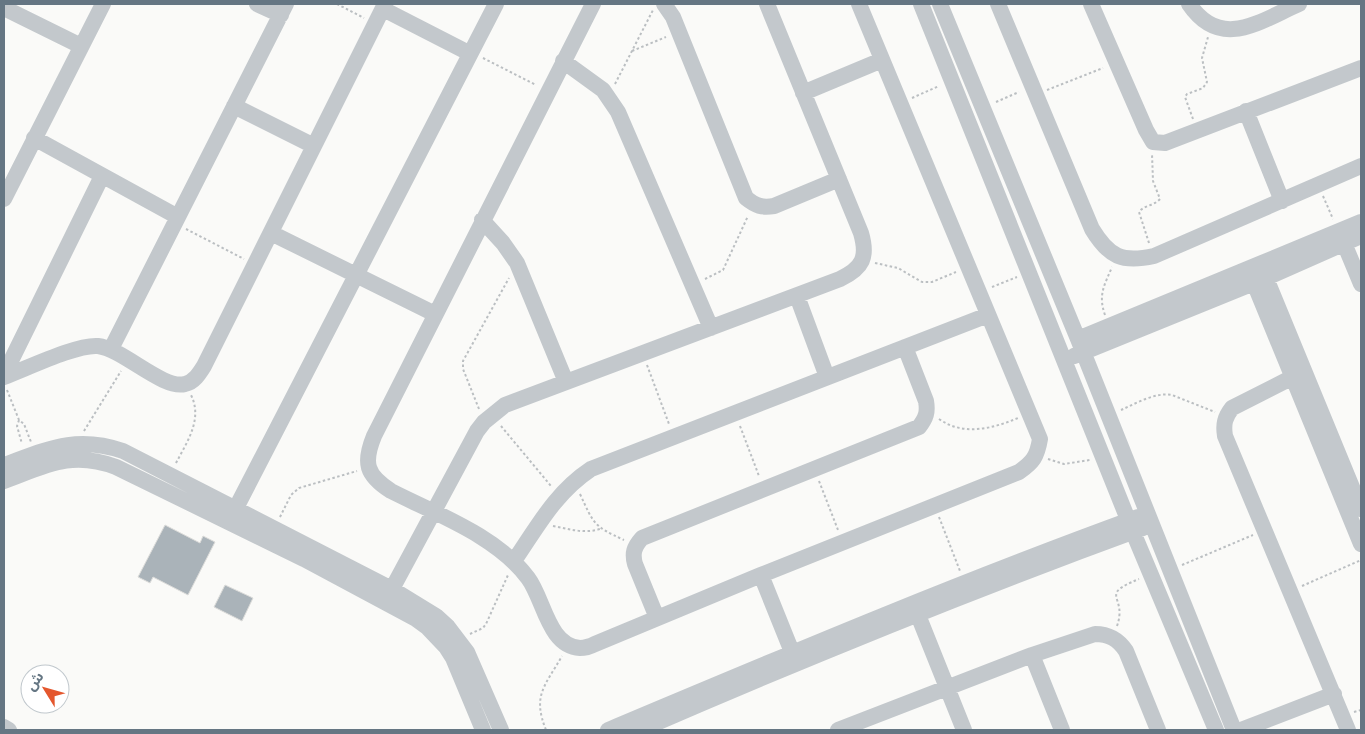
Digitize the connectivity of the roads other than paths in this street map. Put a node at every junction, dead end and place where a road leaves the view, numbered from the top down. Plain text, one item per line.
1 (103, 4) edge
2 (257, 4) edge
3 (486, 4) edge
4 (496, 4) edge
5 (593, 4) edge
6 (664, 4) edge
7 (767, 4) edge
8 (859, 4) edge
9 (921, 4) edge
10 (940, 4) edge
11 (998, 4) edge
12 (1092, 4) edge
13 (1189, 4) edge
14 (1299, 4) edge
15 (4, 8) edge
16 (284, 10) edge
17 (381, 12) edge
18 (81, 46) junction
19 (467, 51) junction
20 (564, 60) junction
21 (882, 60) junction
22 (1361, 68) edge
23 (803, 93) junction
24 (234, 106) junction
25 (1246, 111) junction
26 (34, 138) junction
27 (314, 146) junction
28 (1361, 166) edge
29 (102, 176) junction
30 (838, 179) junction
31 (4, 199) edge
32 (1282, 201) junction
33 (176, 220) junction
34 (482, 220) junction
35 (1361, 222) edge
36 (271, 233) junction
37 (1361, 236) edge
38 (1341, 237) junction
39 (1038, 244) junction
40 (1020, 251) junction
41 (352, 273) junction
42 (1260, 280) junction
43 (1361, 284) edge
44 (797, 296) junction
45 (435, 314) junction
46 (988, 314) junction
47 (710, 328) junction
48 (1080, 346) junction
49 (905, 347) junction
50 (111, 350) junction
51 (1065, 359) junction
52 (827, 377) junction
53 (1293, 377) junction
54 (5, 381) edge
55 (566, 382) junction
56 (59, 453) junction
57 (4, 465) edge
58 (4, 481) edge
59 (232, 506) junction
60 (1361, 509) edge
61 (433, 512) junction
62 (1149, 519) junction
63 (1131, 526) junction
64 (1361, 544) edge
65 (307, 552) junction
66 (514, 561) junction
67 (760, 575) junction
68 (392, 589) junction
69 (918, 615) junction
70 (657, 618) junction
71 (844, 638) junction
72 (792, 652) junction
73 (1032, 655) junction
74 (946, 688) junction
75 (1334, 694) junction
76 (4, 728) edge
77 (9, 730) edge
78 (483, 730) edge
79 (501, 730) edge
80 (608, 730) edge
81 (640, 730) edge
82 (838, 730) edge
83 (964, 730) edge
84 (1062, 730) edge
85 (1158, 730) edge
86 (1216, 730) edge
87 (1234, 730) edge
88 (1241, 730) edge
89 (1348, 730) edge

1 - 18 street
2 - 16 street
3 - 19 street
4 - 19 street
5 - 20 street
6 - 30 street
7 - 23 street
8 - 21 street
9 - 40 street
10 - 39 street
11 - 32 street
12 - 25 street
13 - 14 street
15 - 18 street
16 - 24 street
17 - 19 street
17 - 27 street
18 - 26 street
19 - 41 street
20 - 34 street
20 - 47 street
21 - 23 street
21 - 46 street
22 - 25 street
23 - 30 street
24 - 27 street
24 - 33 street
25 - 32 street
26 - 29 street
26 - 31 street
27 - 36 street
28 - 32 street
29 - 33 street
29 - 54 street
30 - 44 street
33 - 50 street
34 - 45 street
34 - 55 street
35 - 38 street
36 - 41 street
36 - 50 street
37 - 38 street
38 - 42 street
38 - 43 street
38 - 48 street
39 - 40 street
39 - 48 street
40 - 51 street
41 - 45 street
41 - 59 street
42 - 48 street
42 - 53 street
42 - 60 street
44 - 47 street
44 - 52 street
45 - 61 street
46 - 49 street
46 - 67 street
47 - 55 street
48 - 51 street
48 - 62 street
49 - 52 street
49 - 70 street
50 - 54 street
51 - 63 street
52 - 66 street
53 - 64 street
53 - 75 street
55 - 61 street
56 - 57 street
56 - 58 street
56 - 59 street
56 - 65 street
59 - 65 street
61 - 66 street
61 - 68 street
62 - 63 street
62 - 87 street
63 - 69 street
63 - 71 street
63 - 86 street
65 - 68 street
65 - 78 street
66 - 70 street
67 - 70 street
67 - 72 street
68 - 79 street
69 - 71 street
69 - 74 street
71 - 72 street
71 - 81 street
72 - 80 street
73 - 74 street
73 - 84 street
73 - 85 street
74 - 82 street
74 - 83 street
75 - 88 street
75 - 89 street
76 - 77 street

